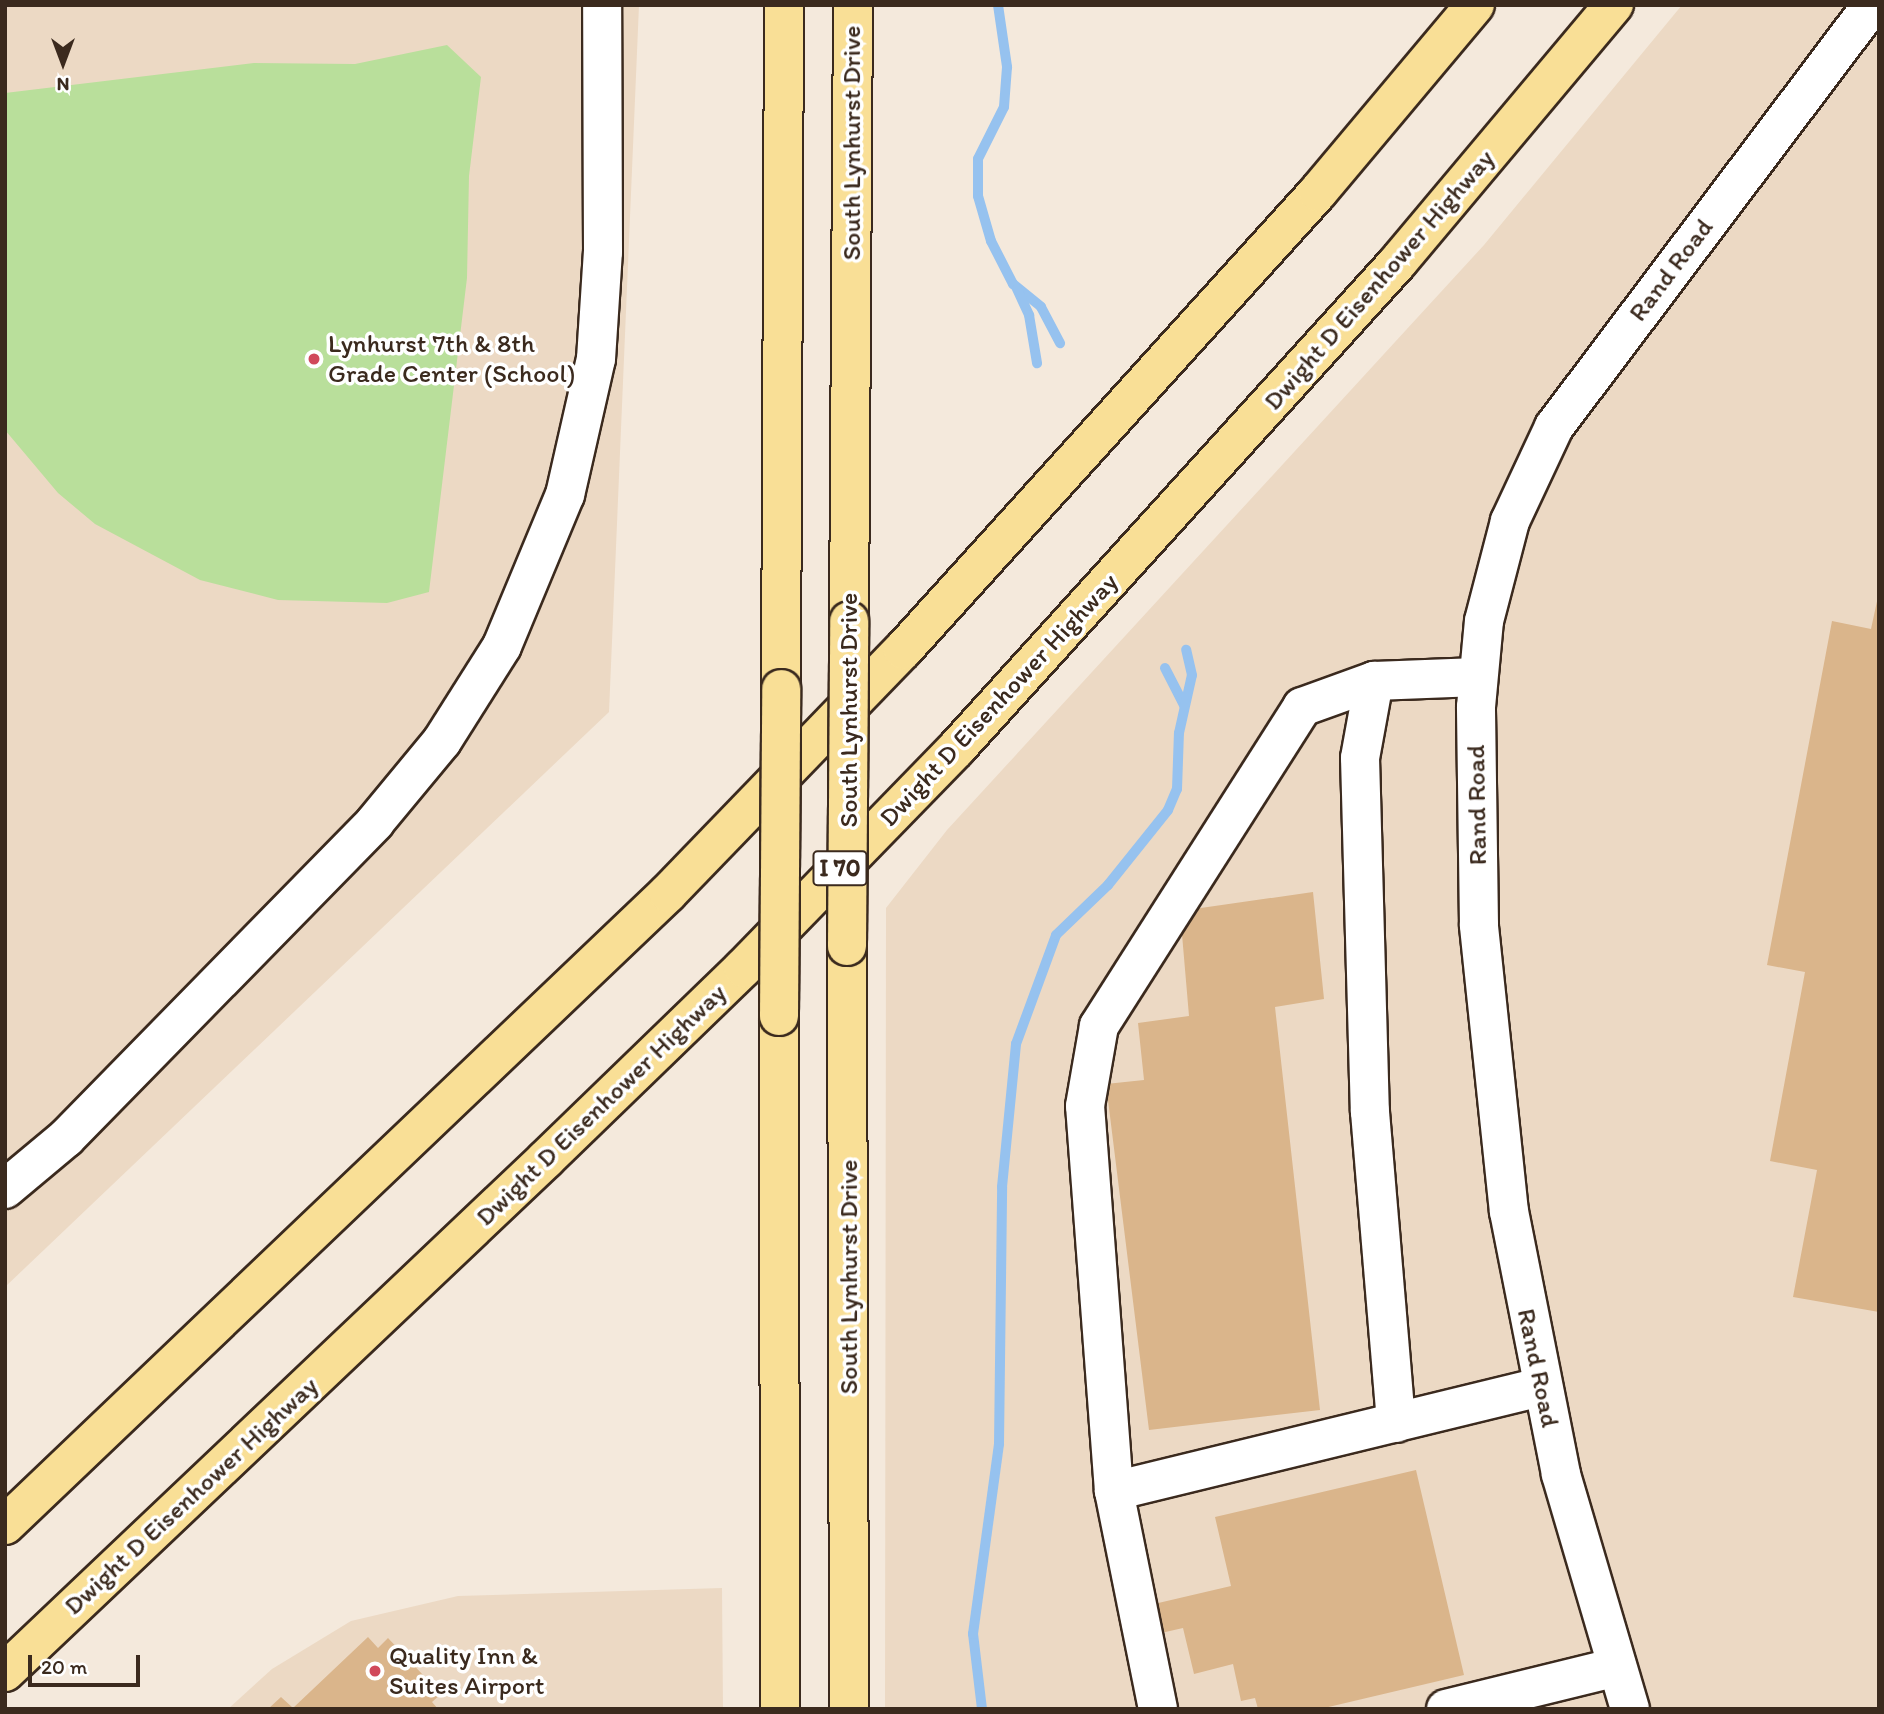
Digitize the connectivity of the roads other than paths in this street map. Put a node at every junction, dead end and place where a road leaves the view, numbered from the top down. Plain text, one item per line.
1 (602, 5) edge
2 (784, 5) edge
3 (852, 5) edge
4 (1475, 5) edge
5 (1614, 5) edge
6 (1872, 5) edge
7 (1478, 677) junction
8 (1374, 681) junction
9 (5, 1189) edge
10 (1541, 1387) junction
11 (1396, 1423) junction
12 (1114, 1491) junction
13 (5, 1525) edge
14 (1616, 1667) junction
15 (5, 1672) edge
16 (780, 1709) edge
17 (849, 1709) edge
18 (1158, 1709) edge
19 (1446, 1709) edge
20 (1630, 1709) edge

1 - 9 street
2 - 16 main road, bridge
3 - 17 main road, South Lynhurst Drive, bridge
4 - 13 main road
5 - 15 main road, Dwight D Eisenhower Highway / I 70
6 - 7 street, Rand Road
7 - 8 street
7 - 10 street, Rand Road
8 - 11 street
8 - 12 street
10 - 11 street
10 - 14 street, Rand Road
11 - 12 street
12 - 18 street
14 - 19 street
14 - 20 street, Rand Road

